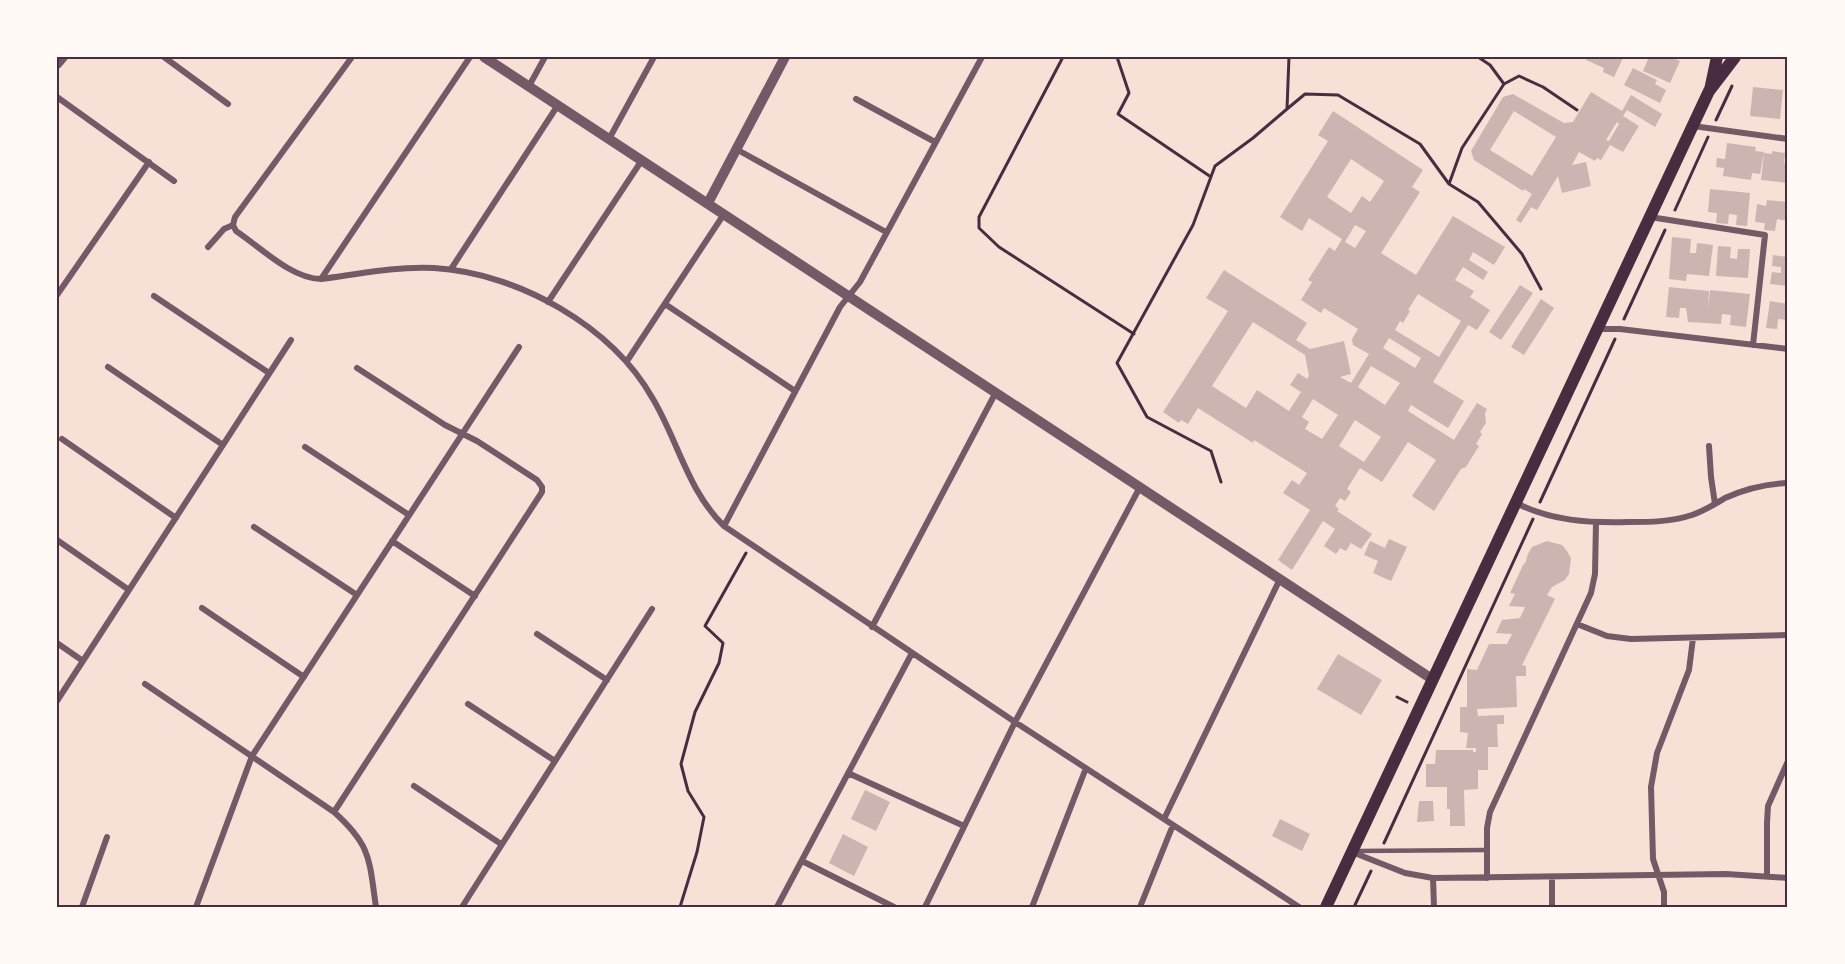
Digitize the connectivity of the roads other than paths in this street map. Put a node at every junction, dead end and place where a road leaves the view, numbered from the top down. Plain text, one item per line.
1 (63, 57) edge
2 (164, 57) edge
3 (352, 57) edge
4 (470, 57) edge
5 (484, 57) edge
6 (545, 57) edge
7 (654, 57) edge
8 (785, 57) edge
9 (981, 57) edge
10 (1717, 57) edge
11 (1735, 57) edge
12 (57, 64) edge
13 (529, 86) junction
14 (1709, 91) junction
15 (57, 97) edge
16 (856, 99) dead end
17 (228, 104) dead end
18 (558, 105) junction
19 (1693, 126) junction
20 (1788, 138) edge
21 (609, 139) junction
22 (935, 142) junction
23 (736, 149) junction
24 (642, 160) junction
25 (148, 162) junction
26 (174, 181) dead end
27 (708, 203) junction
28 (724, 214) junction
29 (1650, 217) junction
30 (233, 225) junction
31 (886, 232) junction
32 (208, 247) dead end
33 (450, 270) junction
34 (321, 279) junction
35 (57, 295) edge
36 (849, 295) junction
37 (154, 296) dead end
38 (548, 302) junction
39 (665, 304) junction
40 (1598, 329) junction
41 (291, 340) dead end
42 (1753, 345) junction
43 (519, 347) dead end
44 (1788, 349) edge
45 (627, 361) junction
46 (108, 367) dead end
47 (357, 368) dead end
48 (269, 373) junction
49 (795, 391) junction
50 (996, 392) junction
51 (462, 434) junction
52 (62, 439) dead end
53 (223, 445) junction
54 (1709, 446) dead end
55 (305, 447) dead end
56 (1788, 483) edge
57 (1140, 487) junction
58 (1516, 503) junction
59 (1715, 504) junction
60 (409, 515) junction
61 (176, 518) junction
62 (1596, 522) junction
63 (724, 526) junction
64 (254, 527) dead end
65 (57, 540) edge
66 (392, 541) junction
67 (1280, 579) junction
68 (129, 590) junction
69 (357, 596) junction
70 (475, 596) junction
71 (202, 608) dead end
72 (652, 609) dead end
73 (1577, 624) junction
74 (872, 627) junction
75 (537, 634) dead end
76 (1788, 635) edge
77 (1693, 638) junction
78 (57, 643) edge
79 (912, 653) junction
80 (83, 661) junction
81 (304, 676) junction
82 (1432, 679) junction
83 (606, 680) junction
84 (145, 684) dead end
85 (57, 702) edge
86 (468, 704) dead end
87 (1015, 722) junction
88 (252, 756) junction
89 (555, 761) junction
90 (1788, 762) edge
91 (1086, 768) junction
92 (848, 773) junction
93 (414, 786) dead end
94 (334, 812) junction
95 (1164, 819) junction
96 (1173, 825) junction
97 (964, 826) junction
98 (107, 837) dead end
99 (501, 844) junction
100 (1487, 850) junction
101 (1352, 851) junction
102 (802, 861) junction
103 (1658, 875) junction
104 (1767, 876) junction
105 (1552, 877) junction
106 (1433, 878) junction
107 (1487, 878) junction
108 (1788, 878) edge
109 (82, 907) edge
110 (196, 907) edge
111 (376, 907) edge
112 (462, 907) edge
113 (777, 907) edge
114 (894, 907) edge
115 (924, 907) edge
116 (1032, 907) edge
117 (1140, 907) edge
118 (1299, 907) edge
119 (1326, 907) edge
120 (1434, 907) edge
121 (1552, 907) edge
122 (1664, 907) edge

1 - 12 street
2 - 17 street
3 - 30 street
4 - 34 street
5 - 13 street
6 - 13 street
7 - 21 street
8 - 23 street
9 - 22 street
10 - 14 main road
11 - 14 main road
13 - 18 street
14 - 19 main road
15 - 25 street
16 - 22 street
18 - 21 street
18 - 33 street
19 - 20 street
19 - 29 main road
21 - 24 street
22 - 31 street
23 - 27 street
23 - 31 street
24 - 27 street
24 - 38 street
25 - 26 street
25 - 35 street
27 - 28 street
28 - 36 street
28 - 39 street
29 - 40 main road
29 - 42 street
30 - 32 street
30 - 34 street
31 - 36 street
33 - 34 street
33 - 38 street
36 - 49 street
36 - 50 street
37 - 48 street
38 - 45 street
39 - 45 street
39 - 49 street
40 - 42 street
40 - 58 main road
41 - 48 street
42 - 44 street
43 - 51 street
45 - 63 street
46 - 53 street
47 - 51 street
48 - 53 street
49 - 63 street
50 - 57 street
50 - 74 street
51 - 60 street
51 - 70 street
52 - 61 street
53 - 61 street
54 - 59 street
55 - 60 street
56 - 59 street
57 - 67 street
57 - 87 street
58 - 62 street
58 - 82 main road
59 - 62 street
60 - 66 street
61 - 68 street
62 - 73 street
63 - 74 street
64 - 69 street
65 - 68 street
66 - 69 street
66 - 70 street
67 - 82 street
67 - 95 street
68 - 80 street
69 - 81 street
70 - 94 street
71 - 81 street
72 - 83 street
73 - 77 street
73 - 100 street
74 - 79 street
75 - 83 street
76 - 77 street
77 - 103 street
78 - 80 street
79 - 87 street
79 - 92 street
80 - 85 street
81 - 88 street
82 - 101 main road
83 - 89 street
84 - 88 street
86 - 89 street
87 - 91 street
87 - 97 street
88 - 94 street
88 - 110 street
89 - 99 street
90 - 104 street
91 - 95 street
91 - 116 street
92 - 97 street
92 - 102 street
93 - 99 street
94 - 111 street
95 - 96 street
96 - 117 street
96 - 118 street
97 - 115 street
98 - 109 street
99 - 112 street
100 - 101 lane
100 - 107 street
101 - 106 street
101 - 119 main road
102 - 113 street
102 - 114 street
103 - 104 street
103 - 105 street
103 - 122 street
104 - 108 street
105 - 107 street
105 - 121 street
106 - 107 street
106 - 120 street

